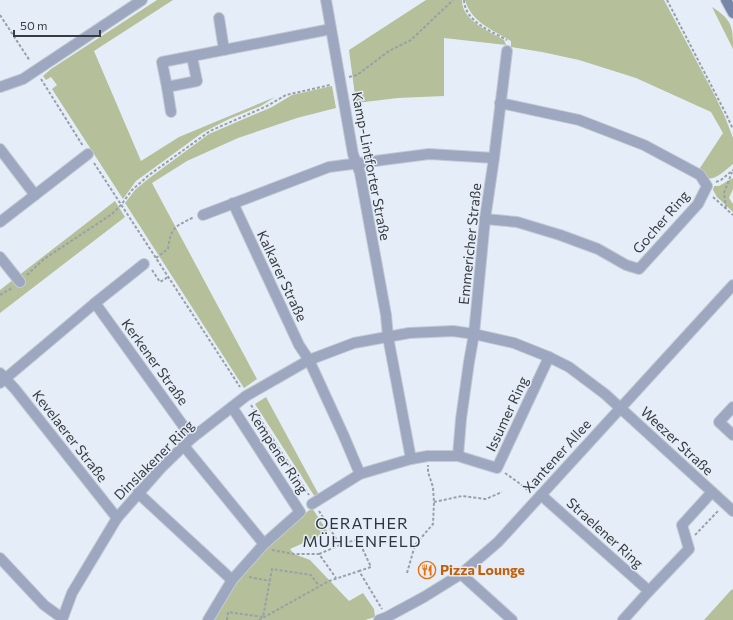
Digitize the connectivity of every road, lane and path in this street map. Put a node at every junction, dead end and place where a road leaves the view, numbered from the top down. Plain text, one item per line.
1 (142, 0) edge
2 (326, 0) edge
3 (453, 0) edge
4 (464, 0) edge
5 (666, 0) edge
6 (726, 0) edge
7 (733, 13) edge
8 (0, 15) edge
9 (219, 18) dead end
10 (331, 29) junction
11 (224, 50) junction
12 (507, 51) joint
13 (192, 57) junction
14 (35, 70) junction
15 (340, 80) junction
16 (0, 87) edge
17 (166, 87) junction
18 (500, 103) junction
19 (170, 112) dead end
20 (733, 129) edge
21 (0, 148) edge
22 (88, 154) junction
23 (494, 158) junction
24 (357, 163) junction
25 (733, 171) edge
26 (707, 186) junction
27 (35, 195) junction
28 (233, 203) junction
29 (121, 205) junction
30 (726, 209) junction
31 (203, 215) joint
32 (733, 215) edge
33 (485, 219) junction
34 (0, 222) edge
35 (0, 257) edge
36 (156, 258) junction
37 (146, 264) joint
38 (168, 277) junction
39 (20, 282) junction
40 (733, 285) edge
41 (0, 295) edge
42 (95, 303) junction
43 (474, 334) junction
44 (388, 337) junction
45 (549, 357) junction
46 (309, 360) junction
47 (2, 378) edge
48 (246, 396) junction
49 (232, 407) junction
50 (733, 407) edge
51 (620, 408) junction
52 (733, 435) edge
53 (192, 438) junction
54 (184, 446) junction
55 (428, 456) junction
56 (458, 456) junction
57 (411, 459) junction
58 (497, 468) junction
59 (360, 474) junction
60 (502, 492) dead end
61 (712, 492) junction
62 (138, 493) junction
63 (539, 497) junction
64 (434, 502) junction
65 (313, 504) junction
66 (729, 508) edge
67 (117, 518) junction
68 (264, 544) junction
69 (688, 544) junction
70 (340, 545) junction
71 (319, 554) junction
72 (0, 558) edge
73 (359, 572) junction
74 (407, 573) dead end
75 (460, 574) junction
76 (336, 578) junction
77 (232, 580) junction
78 (270, 581) junction
79 (320, 586) junction
80 (649, 591) junction
81 (263, 617) junction
82 (62, 619) edge
83 (383, 619) edge
84 (208, 620) edge
85 (227, 620) edge
86 (258, 620) edge
87 (512, 620) edge
88 (624, 620) edge

1 - 14 street
2 - 10 street, Kamp-Lintforter Straße
3 - 15 path
4 - 12 path
5 - 20 path
6 - 7 main road
8 - 14 path
9 - 11 street
10 - 11 street
10 - 15 street, Kamp-Lintforter Straße
11 - 13 street
12 - 18 street, Emmericher Straße
13 - 17 street
13 - 17 street
14 - 16 street
14 - 22 path
15 - 24 street, Kamp-Lintforter Straße
15 - 29 path
17 - 19 street
18 - 23 street, Emmericher Straße
18 - 26 street, Gocher Ring
21 - 27 street
22 - 27 street
22 - 29 path
23 - 24 street
23 - 33 street, Emmericher Straße
24 - 28 street
24 - 44 street, Kamp-Lintforter Straße
25 - 26 path
25 - 30 path
26 - 30 path
26 - 33 street, Gocher Ring
27 - 34 street
28 - 31 street
28 - 46 street, Kalkarer Straße
29 - 36 path
29 - 39 path
30 - 32 path
31 - 36 path
33 - 43 street, Emmericher Straße
35 - 39 street
36 - 38 path
37 - 38 path
37 - 42 street
38 - 48 path
39 - 41 path
40 - 51 street, Xantener Allee
42 - 47 street
42 - 53 street, Kerkener Straße
43 - 44 street, Dinslakener Ring
43 - 45 street, Dinslakener Ring
43 - 56 street
44 - 46 street, Dinslakener Ring
44 - 57 street
45 - 51 street, Dinslakener Ring
45 - 58 street, Issumer Ring
46 - 48 street, Dinslakener Ring
46 - 59 street
47 - 67 street, Kevelaerer Straße
48 - 49 street, Dinslakener Ring
48 - 65 path
49 - 53 street, Dinslakener Ring
49 - 68 street, Kempener Ring
50 - 52 street
51 - 61 street, Weezer Straße
51 - 63 street, Xantener Allee
53 - 54 street, Dinslakener Ring
54 - 62 street, Dinslakener Ring
54 - 68 street
55 - 56 street, Issumer Ring
55 - 57 street, Issumer Ring
55 - 64 path
56 - 58 street, Issumer Ring
57 - 59 street, Issumer Ring
58 - 63 path
59 - 65 street, Issumer Ring
60 - 64 path
61 - 66 street, Weezer Straße
61 - 69 street
62 - 67 street, Dinslakener Ring
62 - 77 street
63 - 75 street, Xantener Allee
63 - 80 street, Straelener Ring
64 - 74 path
65 - 70 path
66 - 69 path
67 - 82 street, Dinslakener Ring
68 - 71 path
68 - 77 street, Kempener Ring
69 - 80 street
70 - 71 path
70 - 73 path
71 - 76 path
72 - 82 street
73 - 76 path
73 - 83 path
75 - 83 street, Xantener Allee
75 - 87 street
76 - 79 path
77 - 78 path
77 - 84 street, Kempener Ring
78 - 79 path
78 - 81 path
79 - 81 path
80 - 88 street
81 - 85 path
81 - 86 path

